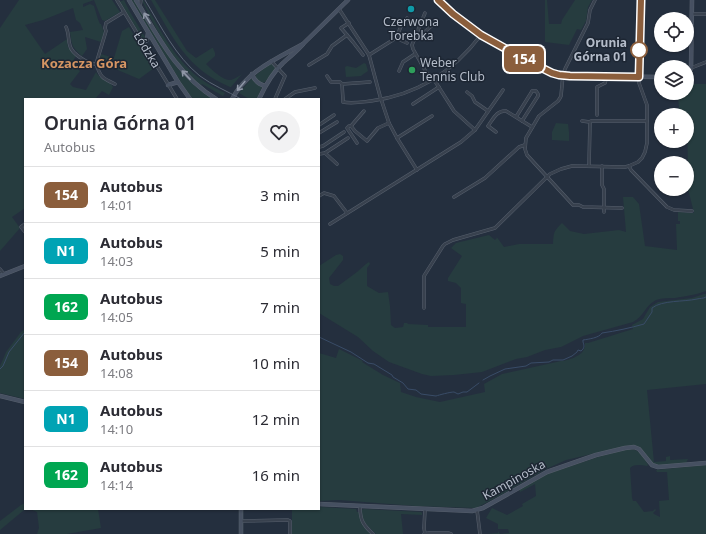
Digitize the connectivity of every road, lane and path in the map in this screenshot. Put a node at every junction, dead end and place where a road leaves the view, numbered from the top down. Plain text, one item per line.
1 (117, 0) edge
2 (129, 0) edge
3 (136, 0) edge
4 (141, 0) edge
5 (348, 0) edge
6 (438, 0) edge
7 (595, 0) edge
8 (641, 0) edge
9 (692, 0) edge
10 (140, 6) junction
11 (339, 9) junction
12 (124, 12) junction
13 (692, 12) edge
14 (425, 13) dead end
15 (694, 14) edge
16 (706, 14) edge
17 (407, 18) dead end
18 (349, 22) junction
19 (435, 23) dead end
20 (66, 27) dead end
21 (148, 33) junction
22 (347, 35) junction
23 (481, 35) junction
24 (396, 38) junction
25 (414, 41) junction
26 (142, 43) junction
27 (304, 43) junction
28 (407, 43) dead end
29 (415, 54) junction
30 (363, 55) dead end
31 (369, 55) junction
32 (271, 61) junction
33 (706, 62) edge
34 (96, 64) junction
35 (309, 65) dead end
36 (694, 67) edge
37 (278, 68) junction
38 (399, 71) dead end
39 (252, 74) junction
40 (563, 75) junction
41 (327, 76) dead end
42 (607, 76) junction
43 (639, 77) junction
44 (654, 77) edge
45 (434, 80) junction
46 (178, 82) junction
47 (370, 82) dead end
48 (115, 84) dead end
49 (342, 84) junction
50 (168, 85) junction
51 (265, 86) junction
52 (439, 87) junction
53 (315, 88) dead end
54 (503, 90) dead end
55 (467, 92) dead end
56 (176, 98) edge
57 (189, 98) edge
58 (215, 98) edge
59 (233, 98) edge
60 (259, 98) edge
61 (275, 98) edge
62 (286, 98) edge
63 (381, 100) junction
64 (413, 104) dead end
65 (364, 111) dead end
66 (488, 112) junction
67 (597, 114) dead end
68 (334, 115) dead end
69 (432, 116) dead end
70 (516, 117) junction
71 (522, 121) junction
72 (582, 121) dead end
73 (647, 121) junction
74 (337, 122) dead end
75 (590, 122) junction
76 (389, 123) junction
77 (320, 124) edge
78 (351, 126) junction
79 (532, 127) junction
80 (475, 130) junction
81 (320, 132) edge
82 (344, 132) dead end
83 (496, 132) dead end
84 (348, 138) dead end
85 (397, 138) junction
86 (357, 143) dead end
87 (525, 145) junction
88 (320, 147) edge
89 (325, 153) junction
90 (320, 154) edge
91 (337, 164) dead end
92 (589, 166) junction
93 (602, 166) junction
94 (629, 166) junction
95 (417, 170) junction
96 (547, 178) junction
97 (320, 195) edge
98 (454, 198) dead end
99 (604, 207) junction
100 (622, 208) dead end
101 (692, 211) dead end
102 (604, 212) dead end
103 (347, 213) junction
104 (330, 224) dead end
105 (24, 266) edge
106 (0, 268) edge
107 (2, 276) edge
108 (424, 308) dead end
109 (0, 396) edge
110 (24, 402) edge
111 (706, 463) edge
112 (320, 504) edge
113 (360, 506) junction
114 (425, 509) junction
115 (241, 510) edge
116 (478, 510) junction
117 (241, 522) junction
118 (241, 534) edge
119 (290, 534) edge
120 (373, 534) edge
121 (424, 534) edge
122 (451, 534) edge
123 (480, 534) edge

1 - 12 street, Łódzka
2 - 21 street
3 - 10 street
4 - 10 street
5 - 11 street
6 - 23 street
7 - 40 street
8 - 43 street
9 - 13 street
58 -> 10 street
11 - 18 street
11 - 27 street
12 - 26 street, Łódzka
12 - 34 street
14 - 25 street
15 - 16 street
17 - 24 street
18 - 22 street
18 - 31 street
19 - 25 street
20 - 34 street
21 - 26 street
21 - 46 street
22 - 30 street
22 - 35 street
23 - 40 street
23 - 45 street
24 - 28 street
24 - 31 street
25 - 29 street
26 - 50 street, Łódzka
27 - 32 street
27 - 37 street
29 - 38 street
29 - 45 street
31 - 63 street
32 - 37 street
32 - 39 street
33 - 36 street
34 - 48 street
37 - 51 street
37 - 61 street
39 - 51 street
39 -> 59 street
40 - 42 street
40 - 79 street
41 - 49 street
42 - 43 street
42 - 67 street
43 - 44 street
43 - 73 street
45 - 52 street
45 - 63 street
46 - 50 street
46 - 57 street
47 - 49 street
49 - 63 street
50 - 56 street, Łódzka
51 - 60 street
52 - 64 street
52 - 80 street
53 - 62 street
54 - 66 street
55 - 66 street
63 - 76 street
65 - 78 street
66 - 80 street
68 - 77 street
69 - 85 street
70 - 71 street
70 - 71 street
70 - 83 street
71 - 79 street
72 - 75 street
73 - 75 street
73 - 94 street
74 - 81 street
75 - 92 street
76 - 78 street
76 - 85 street
78 - 86 street
79 - 87 street
80 - 95 street
82 - 88 street
84 - 89 street
85 - 95 street
87 - 96 street
87 - 98 street
89 - 90 street
89 - 91 street
92 - 93 street
92 - 96 street
93 - 94 street
93 - 99 street
94 - 101 street
95 - 103 street
96 - 99 street
96 - 108 street
97 - 103 street
99 - 100 street
99 - 102 street
103 - 104 street
105 - 107 street
106 - 107 street
109 - 110 street
111 - 116 street, Kampinoska
112 - 113 street, Kampinoska
113 - 114 street, Kampinoska
113 - 120 street
114 - 116 street, Kampinoska
114 - 121 street
115 - 117 street
116 - 123 street
117 - 118 street
117 - 119 street
121 - 122 street

